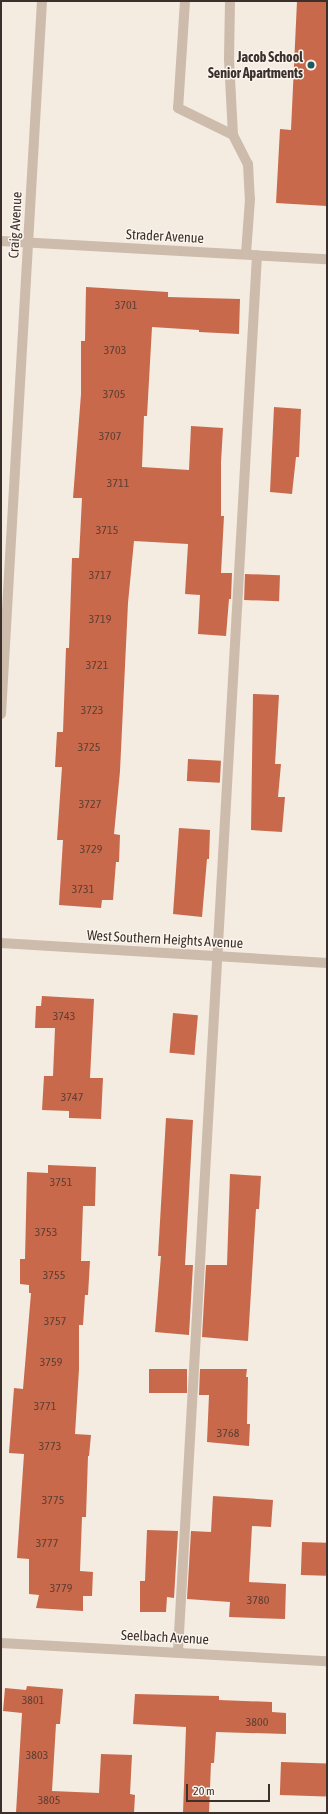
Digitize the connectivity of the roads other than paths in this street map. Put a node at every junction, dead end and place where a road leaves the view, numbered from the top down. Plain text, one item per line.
1 (42, 1) edge
2 (185, 1) edge
3 (230, 1) edge
4 (233, 135) junction
5 (1, 241) edge
6 (28, 242) junction
7 (246, 254) junction
8 (257, 255) junction
9 (327, 259) edge
10 (1, 714) edge
11 (1, 943) edge
12 (217, 956) junction
13 (327, 963) edge
14 (1, 1643) edge
15 (178, 1651) junction
16 (327, 1661) edge

1 - 6 street, Craig Avenue
2 - 4 street
3 - 4 street
4 - 7 street
5 - 6 street, Strader Avenue
6 - 7 street, Strader Avenue
6 - 10 street, Craig Avenue
7 - 8 street, Strader Avenue
8 - 9 street, Strader Avenue
8 - 12 street
11 - 12 street, West Southern Heights Avenue
12 - 13 street, West Southern Heights Avenue
12 - 15 street
14 - 15 street, Seelbach Avenue
15 - 16 street, Seelbach Avenue

